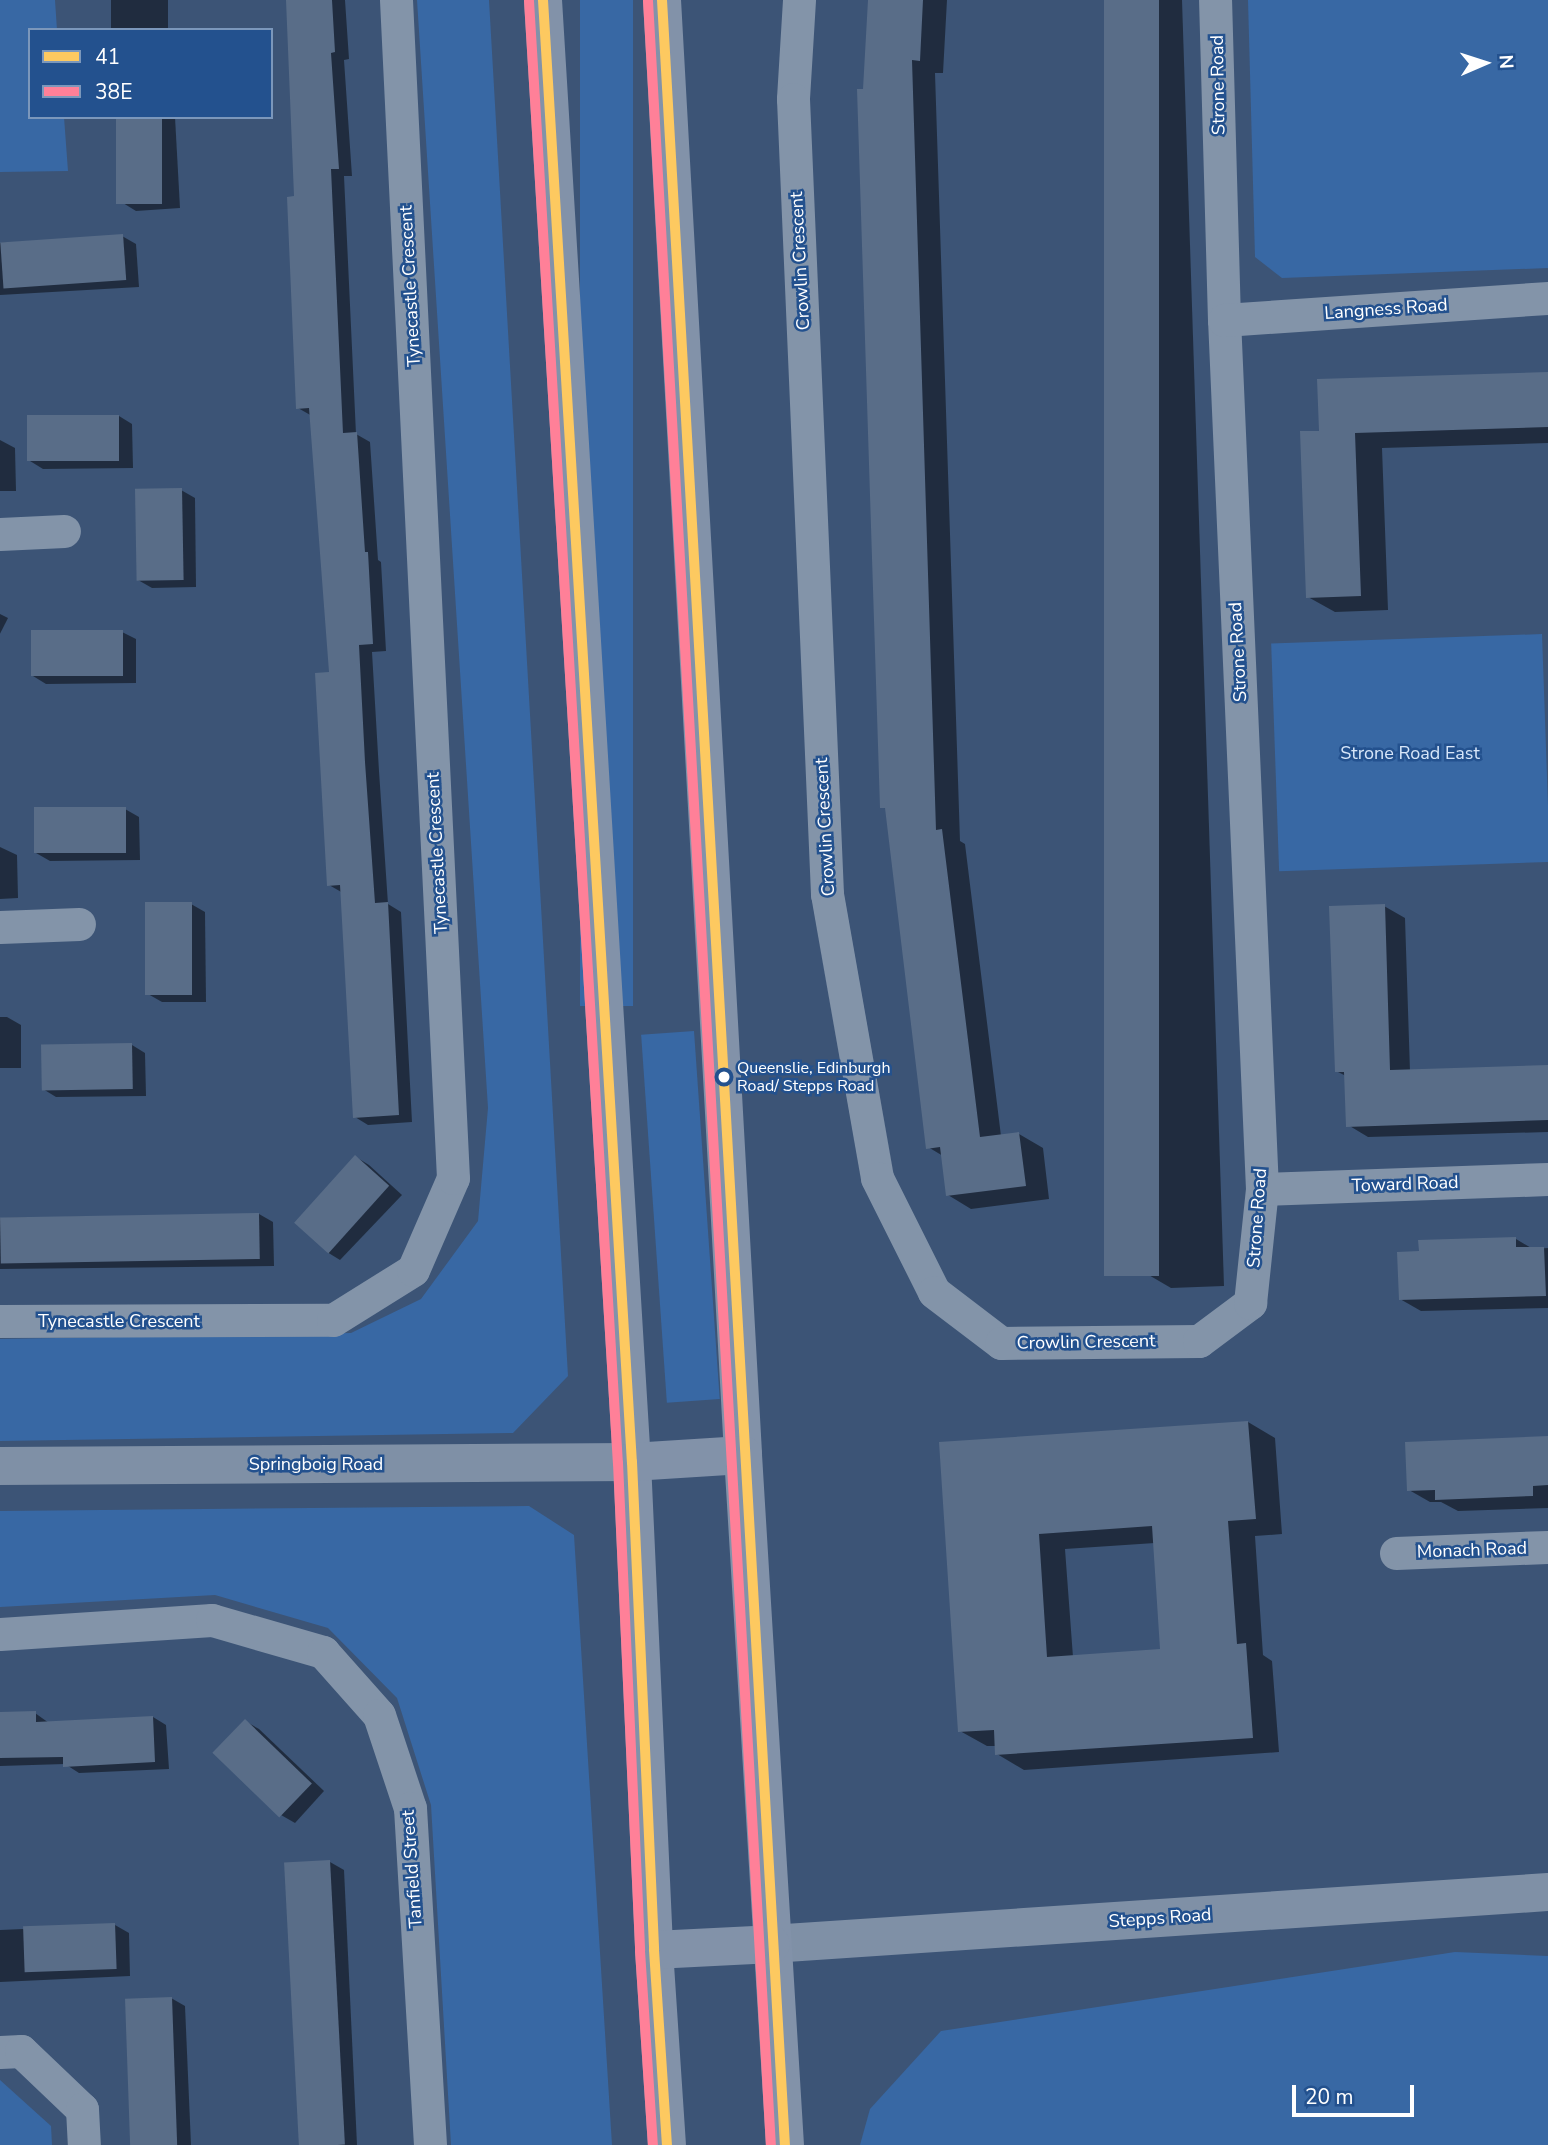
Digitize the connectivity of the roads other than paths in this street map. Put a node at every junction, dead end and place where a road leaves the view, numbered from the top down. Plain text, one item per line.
1 (396, 0) edge
2 (543, 0) edge
3 (662, 0) edge
4 (799, 0) edge
5 (1215, 0) edge
6 (1548, 298) edge
7 (1224, 320) junction
8 (64, 531) dead end
9 (0, 534) edge
10 (79, 924) dead end
11 (0, 927) edge
12 (1548, 1180) edge
13 (1262, 1189) junction
14 (1250, 1303) joint
15 (0, 1321) edge
16 (743, 1455) junction
17 (632, 1462) junction
18 (0, 1466) edge
19 (1548, 1547) edge
20 (1396, 1553) dead end
21 (0, 1634) edge
22 (1548, 1892) edge
23 (771, 1944) junction
24 (654, 1950) junction
25 (0, 2052) edge
26 (84, 2145) edge
27 (430, 2145) edge
28 (667, 2145) edge
29 (785, 2145) edge

1 - 15 street, Tynecastle Crescent
2 - 17 main road
3 - 16 main road
4 - 14 street, Crowlin Crescent
5 - 7 street, Strone Road
6 - 7 street, Langness Road
7 - 13 street, Strone Road
8 - 9 street
10 - 11 street
12 - 13 street, Toward Road
13 - 14 street, Strone Road
16 - 17 main road
16 - 23 main road
17 - 18 main road, Springboig Road
17 - 24 main road
19 - 20 street, Monach Road
21 - 27 street, Tanfield Street
22 - 23 main road, Stepps Road
23 - 24 main road
23 - 29 main road
24 - 28 main road
25 - 26 street

